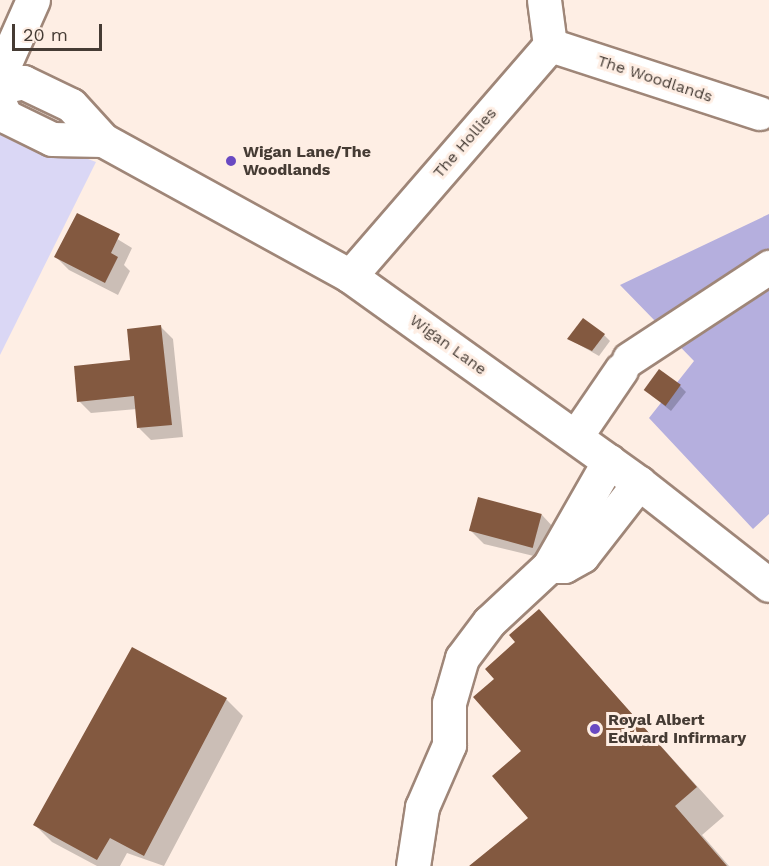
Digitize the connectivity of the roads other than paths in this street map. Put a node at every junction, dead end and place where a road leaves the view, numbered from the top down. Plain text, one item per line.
1 (33, 0) edge
2 (544, 0) edge
3 (550, 45) junction
4 (0, 74) edge
5 (0, 87) edge
6 (0, 104) edge
7 (759, 113) dead end
8 (103, 141) junction
9 (769, 267) edge
10 (350, 276) junction
11 (576, 436) junction
12 (609, 461) junction
13 (639, 483) junction
14 (549, 566) junction
15 (769, 585) edge
16 (413, 866) edge

1 - 4 main road
2 - 3 main road
3 - 7 main road, The Woodlands
3 - 10 main road, The Hollies
5 - 8 main road, Wigan Lane
6 - 8 main road, Wigan Lane
8 - 10 main road, Wigan Lane
9 - 11 main road
10 - 11 main road, Wigan Lane
11 - 12 main road, Wigan Lane
12 - 13 main road, Wigan Lane
12 - 14 main road
13 - 14 main road
13 - 15 main road, Wigan Lane
14 - 16 main road

